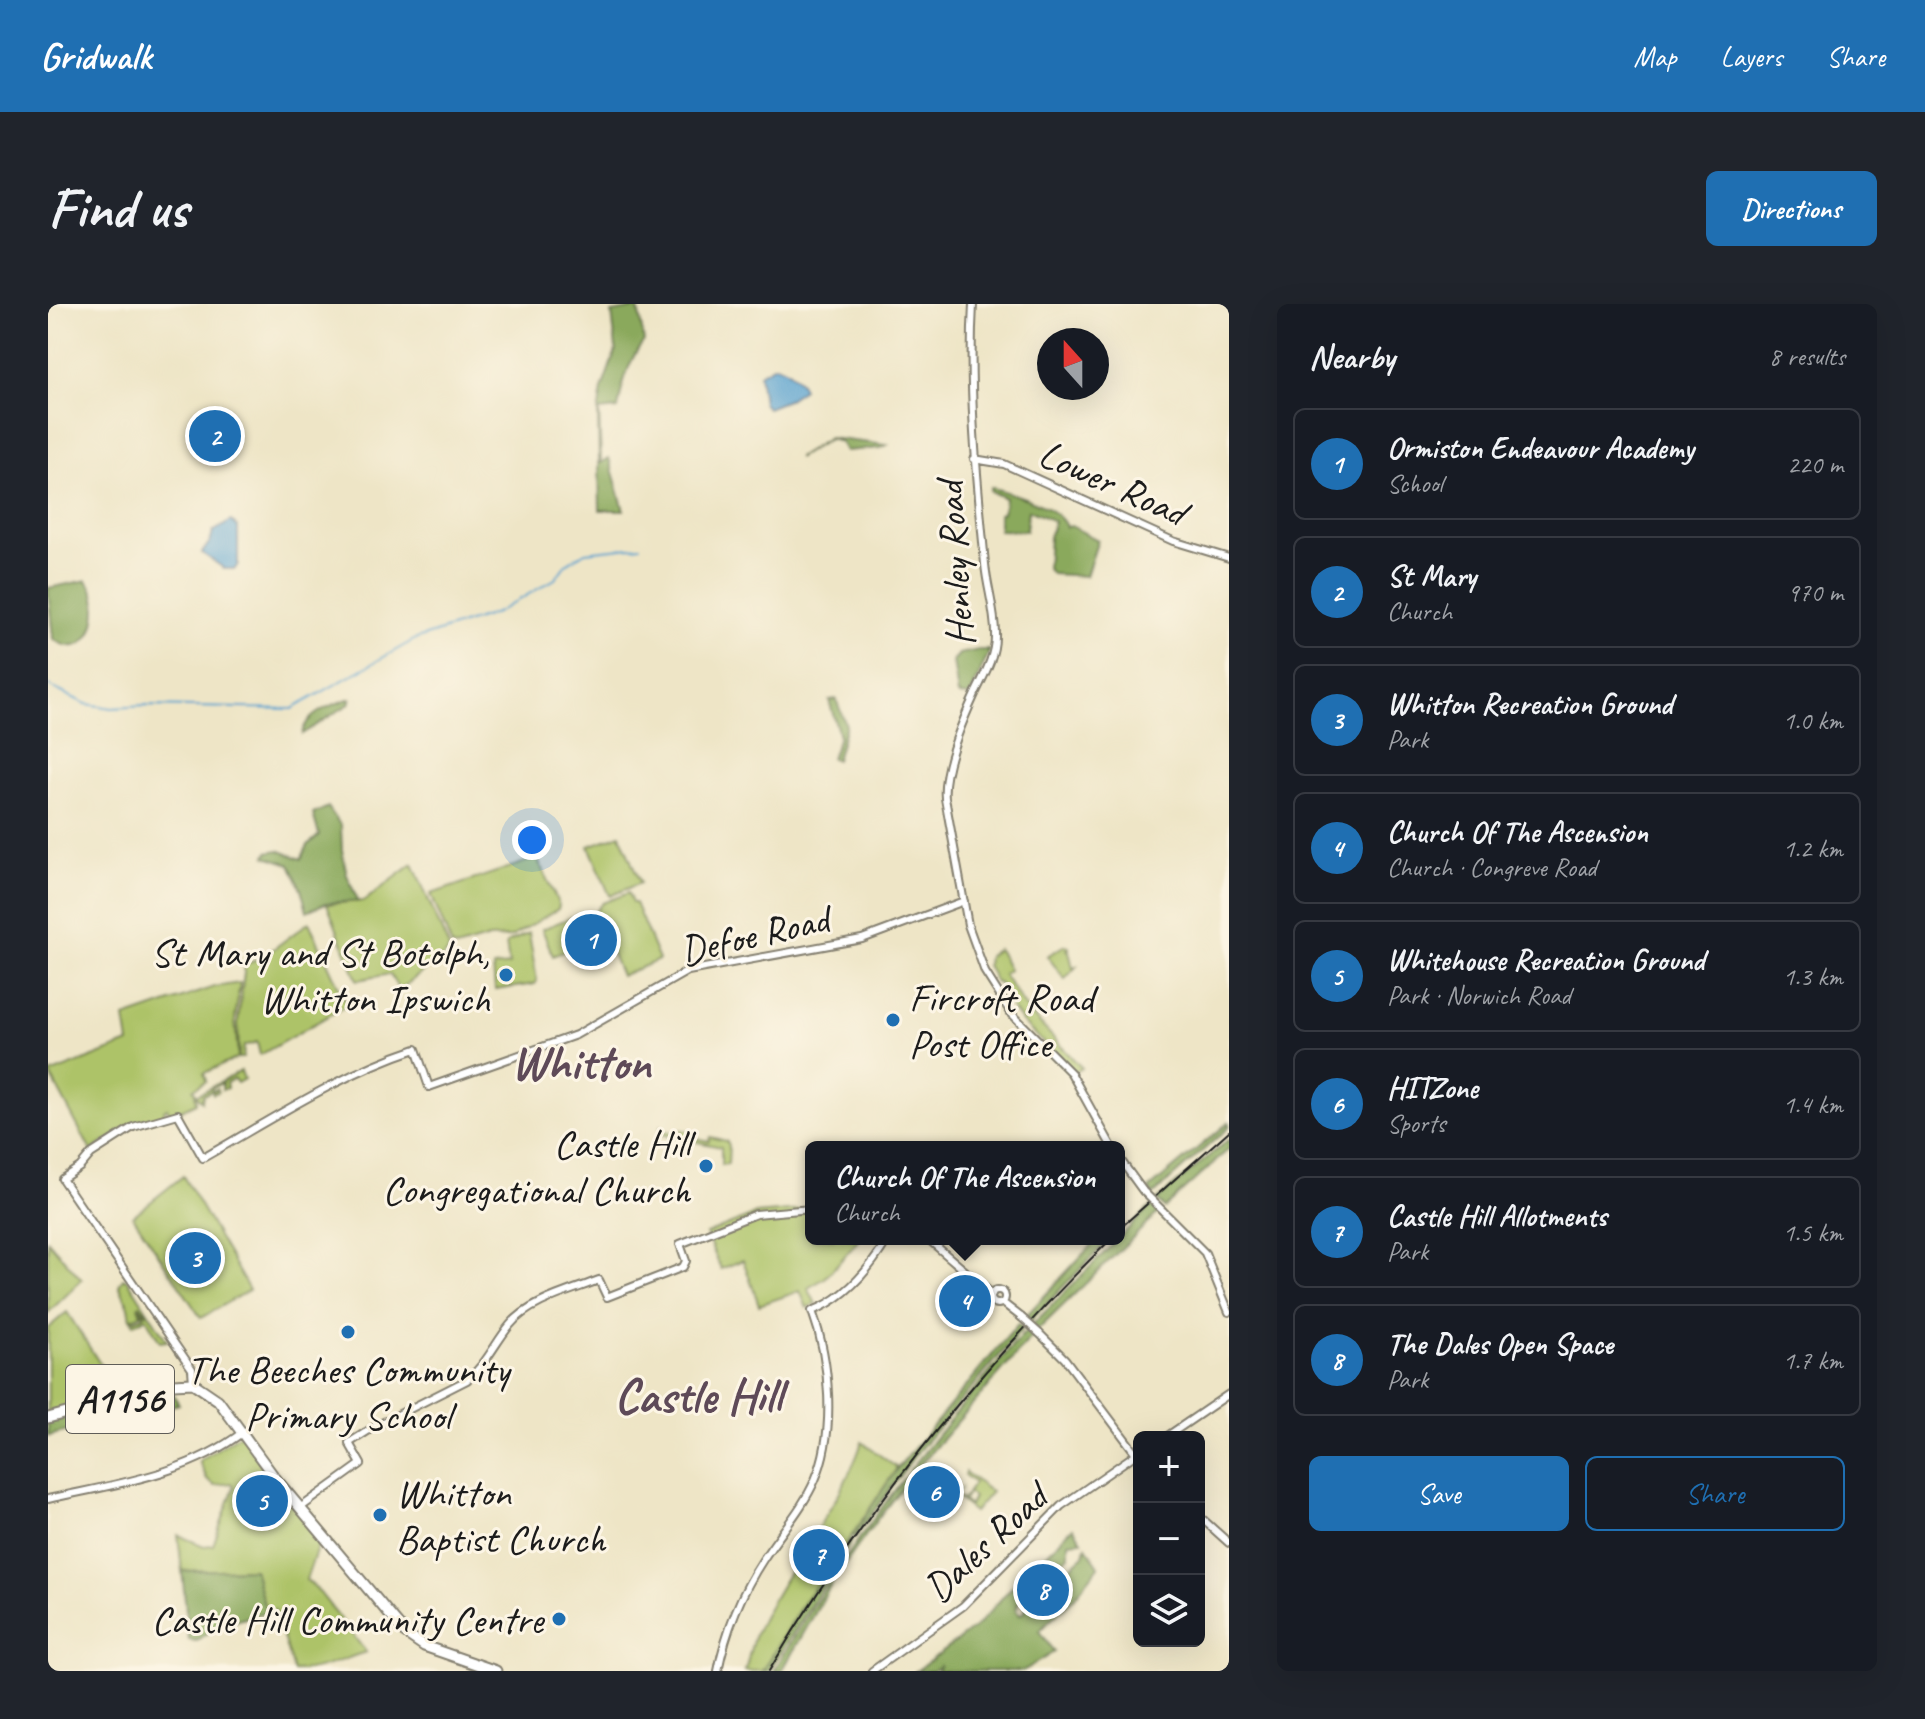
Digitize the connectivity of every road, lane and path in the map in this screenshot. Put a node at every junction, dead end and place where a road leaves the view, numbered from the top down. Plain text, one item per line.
1 (973, 304) edge
2 (974, 459) junction
3 (1229, 558) edge
4 (964, 901) junction
5 (1109, 1141) edge
6 (1125, 1166) edge
7 (805, 1210) edge
8 (884, 1245) edge
9 (935, 1245) edge
10 (1229, 1312) edge
11 (193, 1383) junction
12 (1229, 1394) edge
13 (48, 1418) edge
14 (1175, 1431) edge
15 (243, 1432) junction
16 (1133, 1449) edge
17 (1133, 1459) edge
18 (48, 1499) edge
19 (300, 1508) junction
20 (1205, 1521) edge
21 (1229, 1543) edge
22 (496, 1671) edge
23 (718, 1671) edge
24 (872, 1671) edge

1 - 2 street, Henley Road
2 - 3 street, Lower Road
2 - 4 street, Henley Road
4 - 5 street, Henley Road
4 - 11 street, Defoe Road
6 - 10 street, bridge
7 - 19 street
8 - 23 street
9 - 16 street, bridge
11 - 13 main road, A1156
11 - 15 main road, A1156
12 - 14 street
15 - 18 street
15 - 19 main road
17 - 24 street, Dales Road
19 - 22 main road
20 - 21 street

